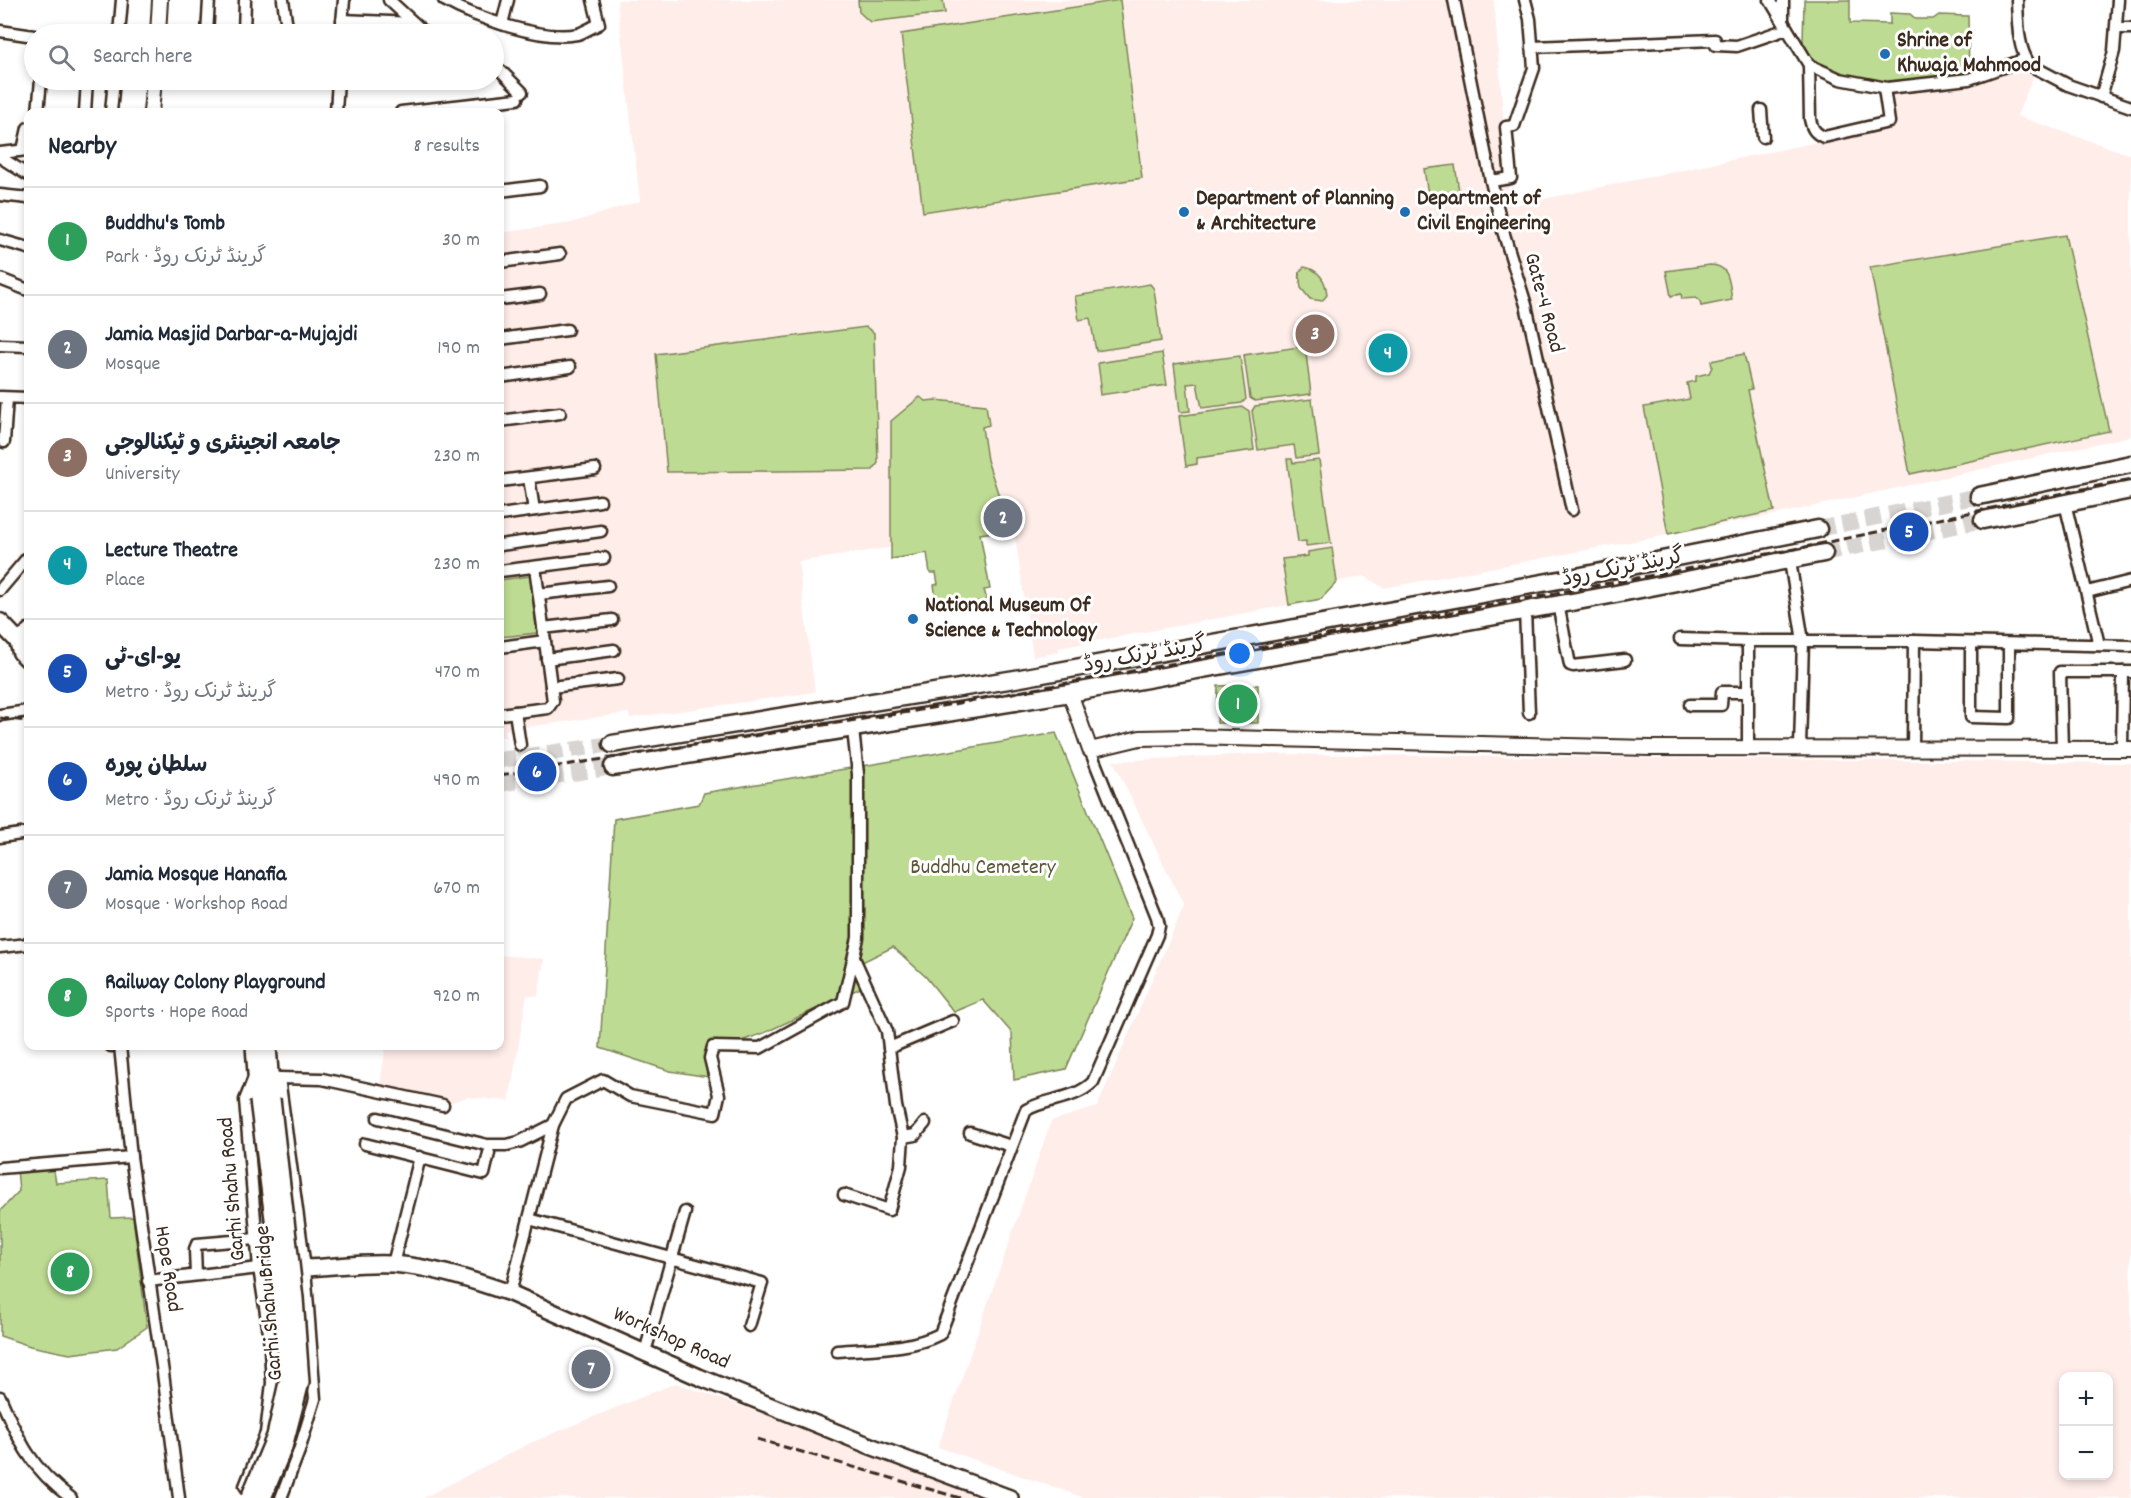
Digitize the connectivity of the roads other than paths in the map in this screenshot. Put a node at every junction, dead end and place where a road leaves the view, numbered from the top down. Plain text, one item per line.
1 (122, 0) edge
2 (160, 0) edge
3 (209, 0) edge
4 (245, 0) edge
5 (283, 0) edge
6 (344, 0) edge
7 (389, 0) edge
8 (444, 0) edge
9 (508, 0) edge
10 (593, 0) edge
11 (1454, 0) edge
12 (1525, 0) edge
13 (1770, 0) edge
14 (1783, 0) edge
15 (2017, 0) edge
16 (2118, 0) edge
17 (342, 20) junction
18 (414, 23) joint
19 (119, 24) edge
20 (159, 24) edge
21 (208, 24) edge
22 (244, 24) edge
23 (287, 24) edge
24 (342, 24) edge
25 (502, 24) joint
26 (504, 24) edge
27 (1785, 25) junction
28 (2117, 28) junction
29 (2131, 28) edge
30 (0, 31) edge
31 (24, 35) edge
32 (1532, 47) junction
33 (2026, 59) junction
34 (1809, 65) junction
35 (504, 75) edge
36 (1884, 88) junction
37 (40, 90) edge
38 (86, 90) edge
39 (113, 90) edge
40 (153, 90) edge
41 (337, 90) edge
42 (2101, 97) junction
43 (2131, 107) edge
44 (38, 108) edge
45 (85, 108) edge
46 (111, 108) edge
47 (151, 108) edge
48 (336, 108) edge
49 (430, 108) edge
50 (1761, 110) dead end
51 (1762, 137) dead end
52 (24, 150) edge
53 (0, 155) edge
54 (24, 172) edge
55 (1491, 182) junction
56 (540, 186) dead end
57 (504, 190) edge
58 (0, 195) edge
59 (24, 198) edge
60 (0, 240) edge
61 (24, 247) edge
62 (560, 254) dead end
63 (504, 261) edge
64 (0, 279) edge
65 (24, 288) edge
66 (540, 294) dead end
67 (504, 298) edge
68 (567, 330) dead end
69 (504, 338) edge
70 (0, 345) edge
71 (24, 346) edge
72 (570, 367) dead end
73 (504, 376) edge
74 (4, 397) edge
75 (24, 398) edge
76 (560, 413) dead end
77 (504, 420) edge
78 (4, 442) dead end
79 (2131, 464) edge
80 (595, 469) dead end
81 (530, 478) junction
82 (504, 481) edge
83 (2131, 490) edge
84 (1979, 496) tunnel mouth
85 (600, 501) dead end
86 (2065, 503) junction
87 (534, 510) junction
88 (1572, 510) dead end
89 (504, 514) edge
90 (1983, 520) tunnel mouth
91 (1818, 529) tunnel mouth
92 (601, 531) dead end
93 (504, 544) edge
94 (1824, 553) tunnel mouth
95 (604, 558) dead end
96 (1790, 561) junction
97 (24, 562) edge
98 (535, 567) junction
99 (504, 571) edge
100 (1603, 571) junction
101 (2131, 581) edge
102 (608, 586) dead end
103 (0, 590) edge
104 (2087, 592) junction
105 (539, 594) junction
106 (1605, 596) junction
107 (1558, 604) junction
108 (1525, 610) junction
109 (612, 620) dead end
110 (0, 622) edge
111 (543, 628) junction
112 (24, 637) edge
113 (1680, 639) dead end
114 (545, 641) junction
115 (1748, 641) junction
116 (1803, 641) junction
117 (1914, 641) junction
118 (24, 642) edge
119 (1971, 643) junction
120 (2009, 644) junction
121 (2099, 645) junction
122 (504, 646) edge
123 (2131, 646) edge
124 (614, 650) dead end
125 (24, 655) edge
126 (548, 659) junction
127 (1625, 660) dead end
128 (2127, 672) edge
129 (618, 679) dead end
130 (551, 687) junction
131 (1748, 692) junction
132 (1070, 693) junction
133 (1690, 705) dead end
134 (24, 712) edge
135 (515, 712) junction
136 (504, 713) edge
137 (1529, 713) dead end
138 (0, 715) edge
139 (853, 730) junction
140 (612, 744) tunnel mouth
141 (520, 745) tunnel mouth
142 (1748, 747) junction
143 (1800, 747) junction
144 (1913, 748) junction
145 (2127, 749) edge
146 (1090, 750) junction
147 (2062, 750) junction
148 (613, 767) tunnel mouth
149 (24, 834) edge
150 (0, 837) edge
151 (24, 944) edge
152 (0, 947) edge
153 (854, 958) junction
154 (953, 1021) dead end
155 (889, 1048) junction
156 (120, 1050) edge
157 (254, 1050) edge
158 (269, 1050) edge
159 (255, 1074) junction
160 (275, 1077) junction
161 (265, 1099) junction
162 (443, 1105) dead end
163 (378, 1118) dead end
164 (925, 1123) dead end
165 (553, 1125) junction
166 (970, 1133) dead end
167 (903, 1137) junction
168 (365, 1144) dead end
169 (1011, 1146) junction
170 (489, 1153) dead end
171 (131, 1157) junction
172 (420, 1157) junction
173 (0, 1168) edge
174 (844, 1195) dead end
175 (685, 1212) dead end
176 (529, 1219) junction
177 (256, 1239) junction
178 (671, 1258) junction
179 (393, 1264) junction
180 (259, 1268) junction
181 (305, 1268) junction
182 (196, 1275) junction
183 (148, 1281) junction
184 (510, 1293) junction
185 (749, 1326) dead end
186 (837, 1351) dead end
187 (645, 1352) junction
188 (0, 1397) edge
189 (71, 1498) edge
190 (179, 1498) edge
191 (249, 1498) edge
192 (263, 1498) edge
193 (269, 1498) edge
194 (281, 1498) edge
195 (1010, 1498) edge

1 - 19 street
2 - 20 street
3 - 21 street
4 - 22 street
5 - 23 street
6 - 17 street
7 - 18 street
8 - 25 street
9 - 25 street
10 - 26 street
11 - 55 street, Gate-4 Road
12 - 32 street
13 - 27 street
14 - 27 street
15 - 33 street
16 - 28 street
17 - 18 street
17 - 24 street
27 - 32 street
27 - 34 street
28 - 29 street
28 - 42 street
30 - 31 street
32 - 55 street
33 - 36 street
33 - 42 street
34 - 36 street
34 - 36 street
35 - 49 street
37 - 44 street
38 - 45 street
39 - 46 street
40 - 47 street
41 - 48 street
42 - 43 street
50 - 51 street
52 - 53 street
53 - 54 street
55 - 88 street, Gate-4 Road
56 - 57 street
58 - 59 street
60 - 61 street
62 - 63 street
64 - 65 street
66 - 67 street
68 - 69 street
70 - 71 street
72 - 73 street
74 - 75 street
74 - 78 street
76 - 77 street
79 - 84 main road
80 - 81 street
81 - 82 street
81 - 87 street
83 - 86 main road
85 - 87 street
86 - 90 main road
86 - 104 street
87 - 89 street
91 - 100 main road, گرینڈ ٹرنک روڈ
92 - 93 street
94 - 96 main road, گرینڈ ٹرنک روڈ
95 - 98 street
96 - 106 main road, گرینڈ ٹرنک روڈ
96 - 116 street
97 - 103 street
98 - 99 street
98 - 105 street
100 - 106 main road
100 - 140 main road, گرینڈ ٹرنک روڈ
101 - 104 street
102 - 105 street
104 - 121 street
105 - 111 street
106 - 107 main road, گرینڈ ٹرنک روڈ
107 - 108 main road, گرینڈ ٹرنک روڈ
107 - 127 street
108 - 132 main road, گرینڈ ٹرنک روڈ
108 - 137 street
109 - 111 street
110 - 112 main road
111 - 114 street
113 - 115 street
114 - 122 street
114 - 126 street
115 - 116 street
115 - 131 street
116 - 117 street
116 - 143 street
117 - 119 street
117 - 144 street
118 - 125 main road
119 - 120 street
119 - 120 street
120 - 121 street
121 - 123 street
124 - 126 street
126 - 130 street
128 - 145 street
128 - 147 street
129 - 130 street
130 - 135 street
131 - 133 street
131 - 142 street
132 - 139 main road, گرینڈ ٹرنک روڈ
132 - 146 street
134 - 138 street
135 - 136 street
135 - 141 street
139 - 148 main road, گرینڈ ٹرنک روڈ
139 - 153 street
142 - 143 street
142 - 146 street
143 - 144 street
144 - 147 street
145 - 147 street
146 - 169 street
149 - 150 street
151 - 152 street
153 - 155 street
153 - 165 street
154 - 155 street
155 - 167 street
156 - 171 street, Hope Road
157 - 159 main road
158 - 160 main road
159 - 161 main road
159 - 177 street, Garhi Shahu Road
160 - 161 main road
160 - 162 street
160 - 181 street
161 - 191 main road, Garhi Shahu Bridge, bridge
161 - 192 main road, Garhi Shahu Bridge, bridge
163 - 165 street
164 - 167 street
165 - 176 street
166 - 169 street
167 - 174 street
168 - 172 street
169 - 186 street
170 - 172 street
171 - 173 street
171 - 183 street, Hope Road
172 - 179 street
175 - 178 street
176 - 178 street
176 - 184 street
177 - 180 street, Garhi Shahu Road
177 - 182 street
178 - 185 street
178 - 187 street
179 - 181 main road, Workshop Road
179 - 184 main road, Workshop Road
180 - 182 street
180 - 193 street, Garhi Shahu Road
181 - 194 street
182 - 183 street
183 - 190 street, Hope Road
184 - 187 main road, Workshop Road
187 - 195 main road, Workshop Road
188 - 189 street

